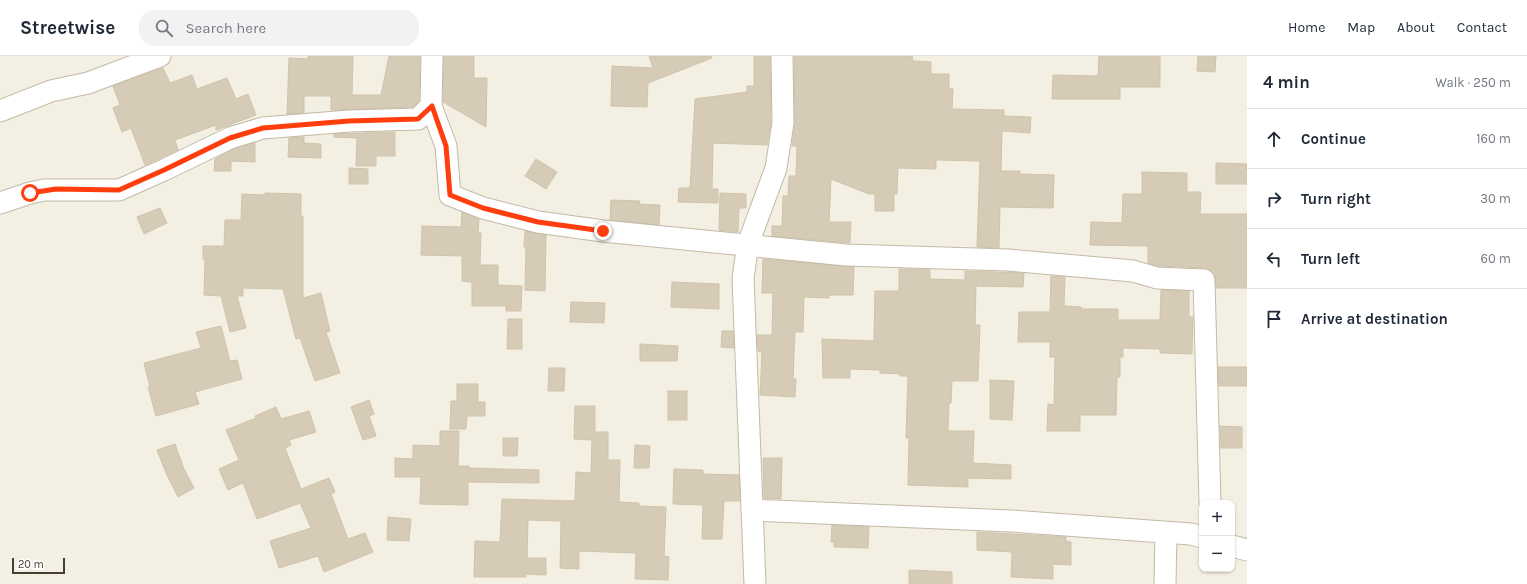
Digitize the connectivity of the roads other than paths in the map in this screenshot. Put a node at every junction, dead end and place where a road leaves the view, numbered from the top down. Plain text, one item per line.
1 (160, 56) edge
2 (432, 56) edge
3 (782, 56) edge
4 (432, 106) junction
5 (0, 111) edge
6 (0, 203) edge
7 (748, 244) junction
8 (1210, 500) edge
9 (752, 510) junction
10 (1166, 533) junction
11 (1199, 536) edge
12 (1235, 547) edge
13 (1247, 550) edge
14 (755, 584) edge
15 (1165, 584) edge

1 - 5 street
2 - 4 street
3 - 7 street
4 - 6 street
4 - 7 street
7 - 8 street
7 - 9 street
9 - 10 street
9 - 14 street
10 - 11 street
10 - 15 street
12 - 13 street

